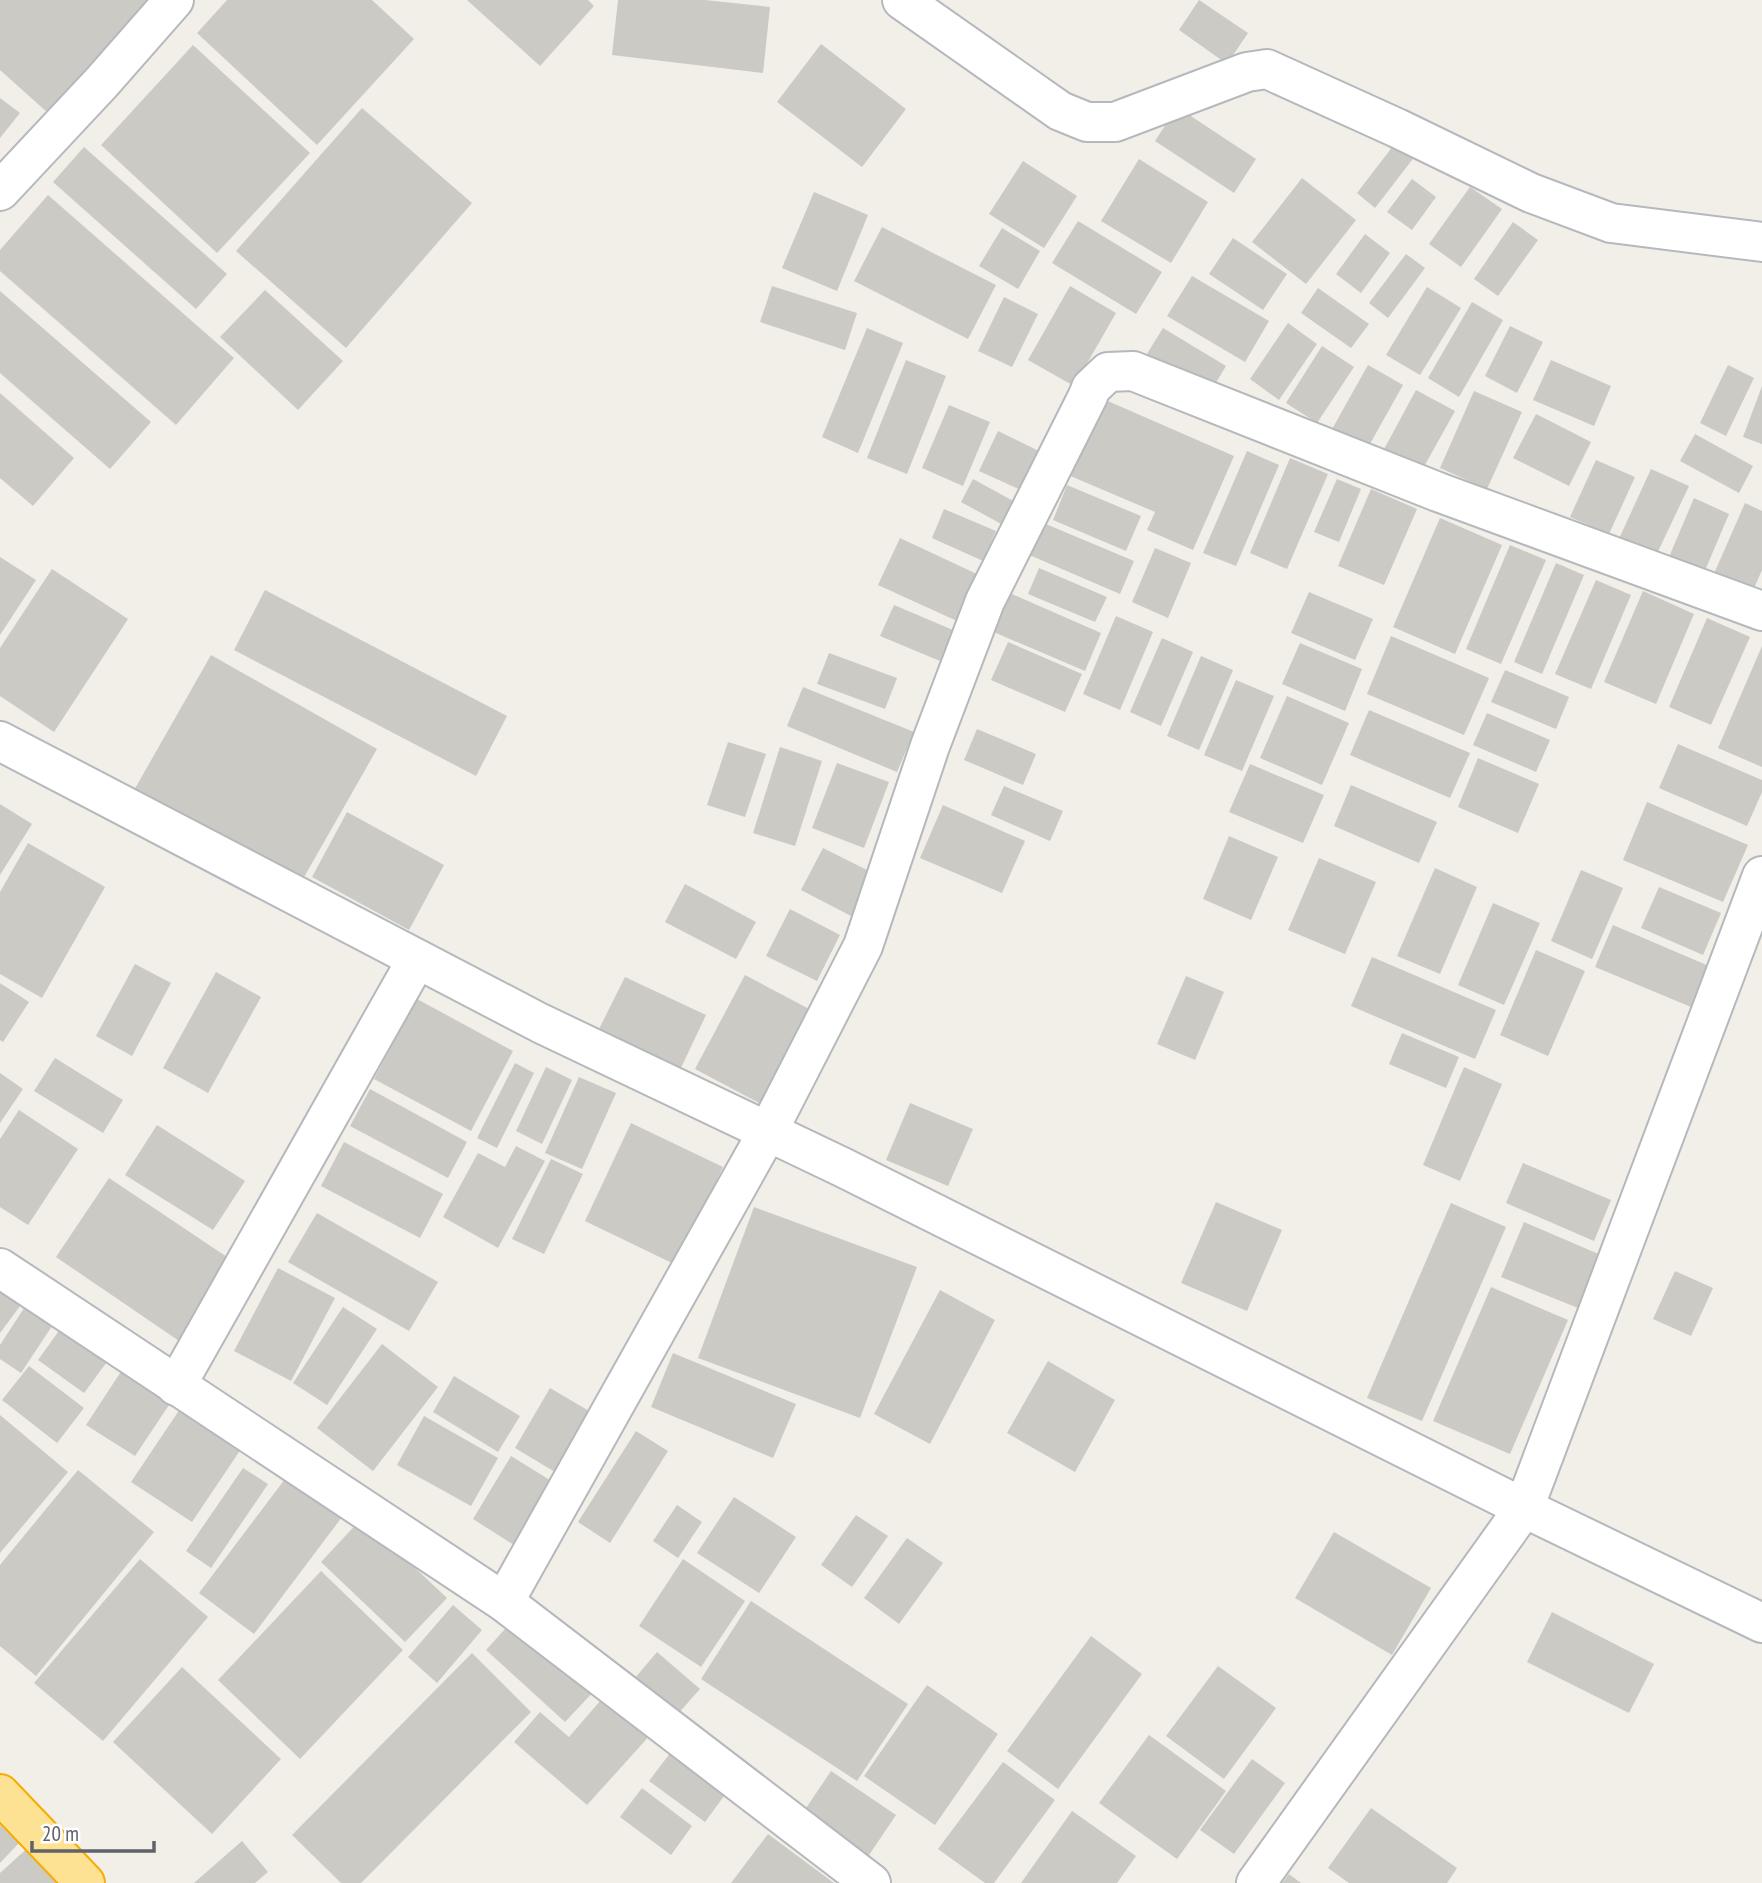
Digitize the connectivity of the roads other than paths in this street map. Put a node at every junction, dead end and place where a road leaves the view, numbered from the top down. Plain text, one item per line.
1 (174, 0) edge
2 (902, 0) edge
3 (0, 191) edge
4 (1762, 242) edge
5 (1762, 611) edge
6 (0, 741) edge
7 (1762, 876) edge
8 (416, 959) junction
9 (767, 1132) junction
10 (0, 1268) edge
11 (176, 1386) junction
12 (1524, 1508) junction
13 (504, 1602) junction
14 (1762, 1623) edge
15 (0, 1794) edge
16 (85, 1883) edge
17 (871, 1883) edge
18 (1256, 1883) edge

1 - 3 street
2 - 4 street
5 - 9 street
6 - 8 street
7 - 12 street
8 - 9 street
8 - 11 street
9 - 12 street
9 - 13 street
10 - 11 street
11 - 13 street
12 - 14 street
12 - 18 street
13 - 17 street
15 - 16 highway

